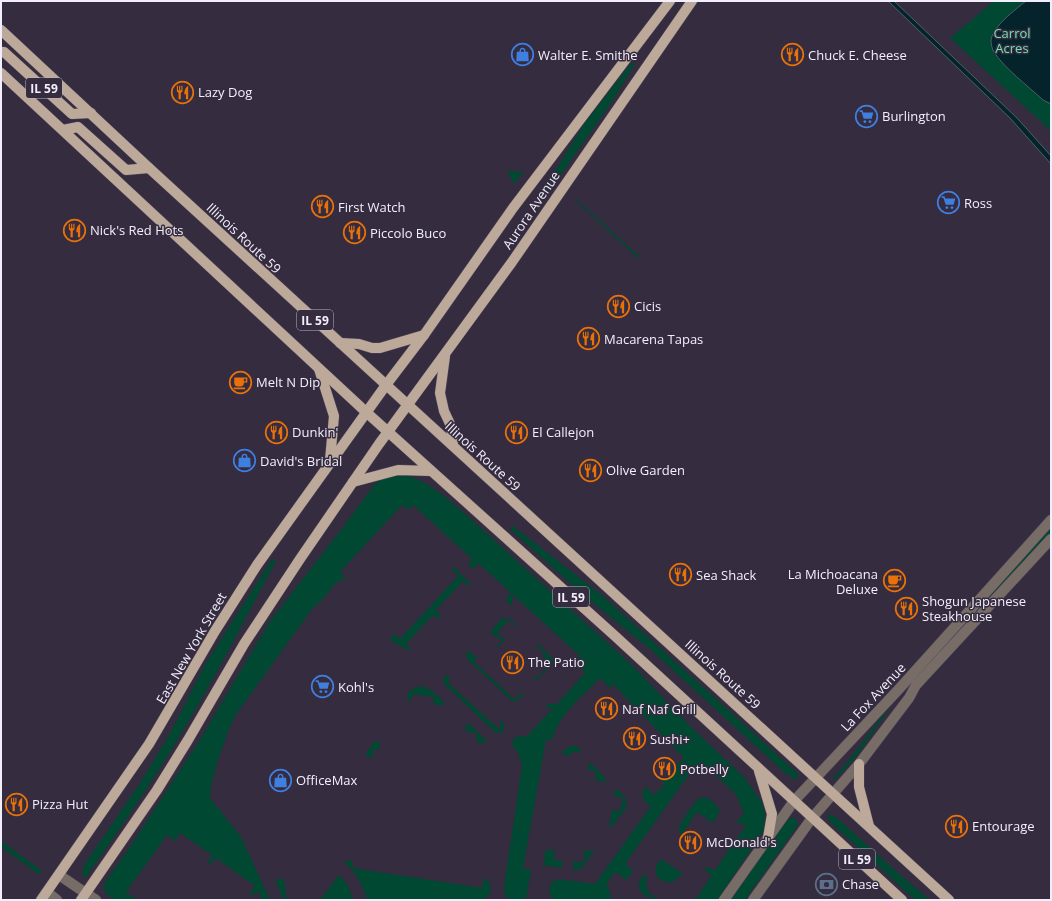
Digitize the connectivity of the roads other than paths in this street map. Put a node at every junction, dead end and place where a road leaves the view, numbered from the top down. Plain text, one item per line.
1 (670, 1) edge
2 (692, 1) edge
3 (1, 30) edge
4 (1, 52) edge
5 (1, 73) edge
6 (91, 113) junction
7 (63, 130) junction
8 (149, 168) junction
9 (424, 335) junction
10 (340, 344) junction
11 (446, 354) junction
12 (318, 367) junction
13 (386, 385) junction
14 (408, 405) junction
15 (366, 412) junction
16 (389, 432) junction
17 (453, 445) junction
18 (330, 462) junction
19 (431, 471) junction
20 (353, 482) junction
21 (1051, 520) edge
22 (1051, 539) edge
23 (859, 764) junction
24 (759, 769) junction
25 (816, 778) junction
26 (833, 793) junction
27 (794, 802) junction
28 (812, 818) junction
29 (869, 826) junction
30 (768, 838) junction
31 (59, 875) junction
32 (44, 896) edge
33 (83, 896) edge
34 (57, 900) edge
35 (96, 900) edge
36 (724, 900) edge
37 (752, 900) edge
38 (902, 900) edge
39 (950, 900) edge

1 - 9 main road, Aurora Avenue
2 - 11 main road, Aurora Avenue
3 - 6 main road, Illinois Route 59 / IL 59
4 - 6 main road, IL 59
5 - 7 main road, IL 59
6 - 8 main road, Illinois Route 59 / IL 59
7 - 8 main road
7 - 12 main road, IL 59
8 - 10 main road, Illinois Route 59 / IL 59
9 - 10 main road
9 - 13 main road, Aurora Avenue
10 - 13 main road, Illinois Route 59 / IL 59
11 - 14 main road, Aurora Avenue
11 - 17 main road
12 - 15 main road, IL 59
12 - 18 main road
13 - 14 main road, Illinois Route 59 / IL 59
13 - 15 main road, Aurora Avenue
14 - 16 main road, Aurora Avenue
14 - 17 main road, Illinois Route 59 / IL 59
15 - 16 main road, IL 59
15 - 18 main road, East New York Street
16 - 19 main road, IL 59
16 - 20 main road
17 - 25 main road, Illinois Route 59 / IL 59
18 - 31 main road, East New York Street
19 - 20 main road
19 - 24 main road, IL 59
20 - 33 main road
21 - 25 street, La Fox Avenue
22 - 23 street, La Fox Avenue
23 - 26 street, La Fox Avenue
23 - 29 main road
24 - 27 main road, IL 59
24 - 30 main road
25 - 26 main road, Illinois Route 59 / IL 59
25 - 27 street, La Fox Avenue
26 - 28 street, La Fox Avenue
26 - 29 main road, Illinois Route 59 / IL 59
27 - 28 main road, IL 59
27 - 30 street, La Fox Avenue
28 - 37 street, La Fox Avenue
28 - 38 main road, IL 59
29 - 39 main road, Illinois Route 59 / IL 59
30 - 36 street, La Fox Avenue
31 - 32 main road, East New York Street
31 - 33 street
32 - 34 street
33 - 35 street

